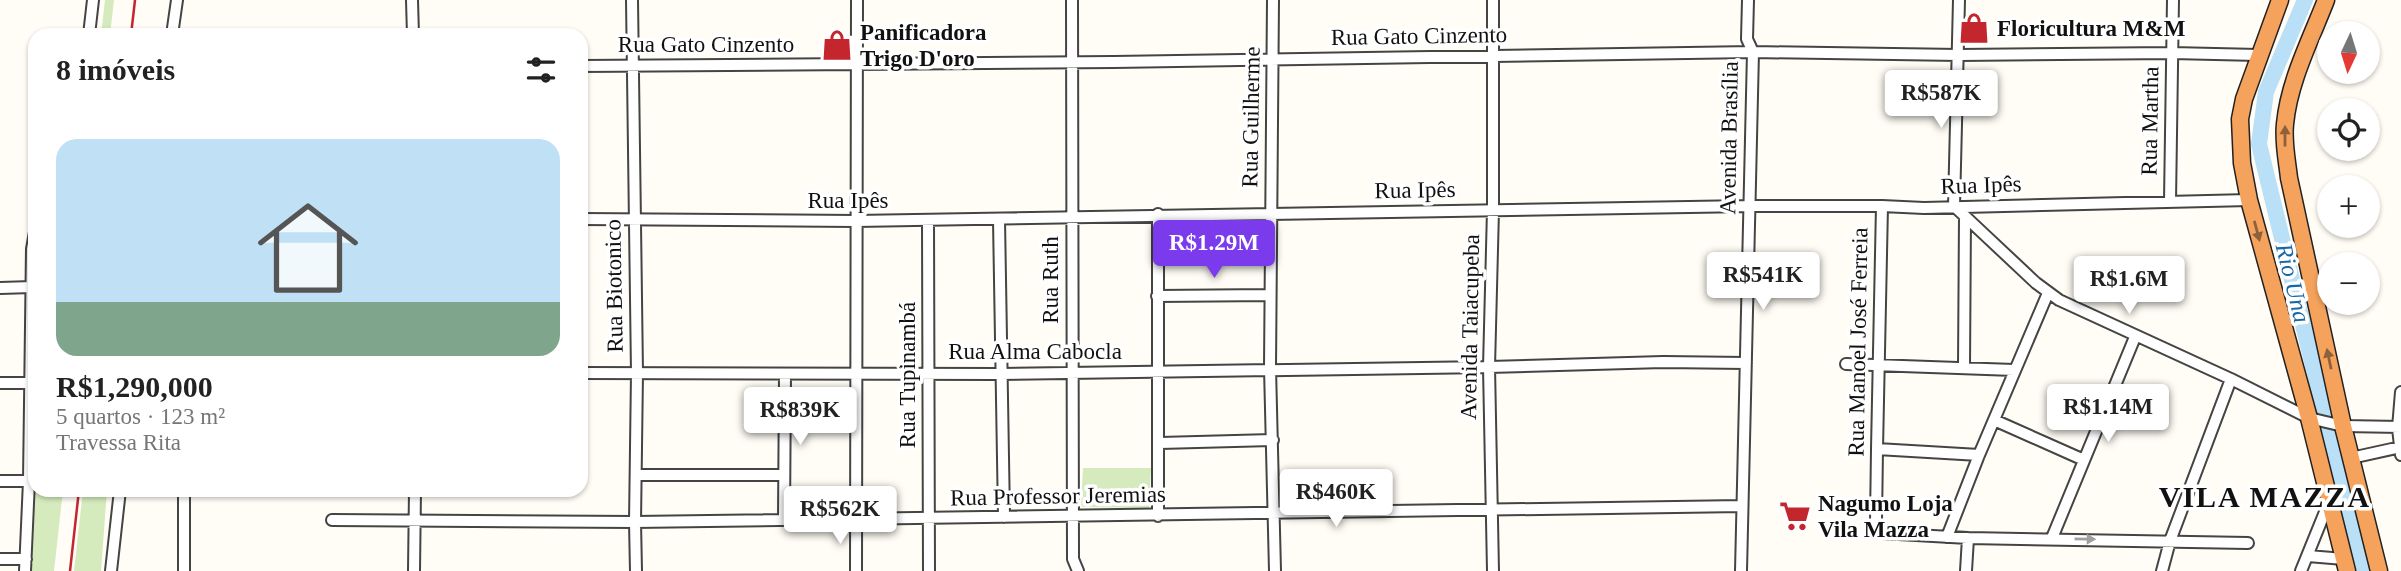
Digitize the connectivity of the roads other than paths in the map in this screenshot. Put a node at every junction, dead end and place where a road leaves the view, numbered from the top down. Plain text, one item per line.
1 (93, 0) edge
2 (177, 0) edge
3 (412, 0) edge
4 (632, 0) edge
5 (857, 0) edge
6 (1072, 0) edge
7 (1273, 0) edge
8 (1493, 0) edge
9 (1748, 0) edge
10 (1959, 0) edge
11 (2173, 0) edge
12 (2280, 0) edge
13 (2326, 0) edge
14 (90, 28) edge
15 (173, 28) edge
16 (413, 28) edge
17 (1753, 52) junction
18 (2172, 52) junction
19 (1959, 55) junction
20 (2258, 55) junction
21 (1493, 56) junction
22 (1272, 59) junction
23 (1072, 62) junction
24 (857, 64) junction
25 (588, 66) edge
26 (632, 66) junction
27 (2249, 200) junction
28 (2170, 201) junction
29 (1749, 206) junction
30 (1882, 206) junction
31 (1954, 206) junction
32 (1493, 210) junction
33 (1271, 213) junction
34 (1158, 215) junction
35 (1965, 216) junction
36 (1071, 217) junction
37 (634, 218) junction
38 (588, 219) edge
39 (928, 220) junction
40 (999, 220) junction
41 (856, 221) junction
42 (28, 287) edge
43 (0, 288) edge
44 (2048, 293) junction
45 (1270, 295) junction
46 (1157, 296) junction
47 (2135, 337) junction
48 (1746, 363) junction
49 (1846, 364) dead end
50 (1878, 364) junction
51 (1489, 367) junction
52 (1964, 367) junction
53 (1270, 368) junction
54 (2014, 370) junction
55 (1071, 372) junction
56 (1158, 372) junction
57 (588, 373) edge
58 (637, 373) junction
59 (856, 373) junction
60 (929, 373) junction
61 (785, 374) junction
62 (1000, 374) junction
63 (2231, 379) junction
64 (0, 383) edge
65 (28, 383) edge
66 (2401, 392) edge
67 (2311, 418) junction
68 (1994, 420) junction
69 (2341, 426) junction
70 (2400, 428) edge
71 (1273, 440) junction
72 (1160, 443) junction
73 (1877, 449) junction
74 (2400, 450) edge
75 (1979, 455) junction
76 (2351, 458) junction
77 (2084, 460) junction
78 (636, 475) junction
79 (784, 475) junction
80 (0, 481) edge
81 (28, 481) edge
82 (28, 497) edge
83 (119, 497) edge
84 (184, 497) edge
85 (415, 497) edge
86 (2329, 502) junction
87 (1742, 506) junction
88 (1490, 510) junction
89 (1274, 514) junction
90 (1158, 516) junction
91 (1004, 517) junction
92 (1073, 517) junction
93 (855, 519) junction
94 (929, 519) junction
95 (332, 520) dead end
96 (415, 520) junction
97 (785, 520) junction
98 (635, 522) junction
99 (1947, 537) junction
100 (1968, 538) junction
101 (2052, 538) junction
102 (2170, 541) junction
103 (2248, 543) dead end
104 (2308, 556) junction
105 (0, 559) edge
106 (26, 559) junction
107 (2346, 565) edge
108 (25, 571) edge
109 (111, 571) edge
110 (184, 571) edge
111 (414, 571) edge
112 (636, 571) edge
113 (856, 571) edge
114 (929, 571) edge
115 (1078, 571) edge
116 (1275, 571) edge
117 (1493, 571) edge
118 (1741, 571) edge
119 (1966, 571) edge
120 (2162, 571) edge
121 (2301, 571) edge
122 (2379, 571) edge

1 - 14 street
2 - 15 street
3 - 16 street
4 - 26 street, Rua Biotonico
5 - 24 street
6 - 23 street, Rua Ruth
7 - 22 street, Rua Guilherme
8 - 21 street, Avenida Taiacupeba
9 - 17 street, Avenida Brasília
10 - 19 street
11 - 18 street, Rua Martha
12 - 20 highway
69 -> 13 highway
17 - 19 street, Rua Gato Cinzento
17 - 21 street, Rua Gato Cinzento
17 - 29 street, Avenida Brasília
18 - 19 street, Rua Gato Cinzento
18 - 20 street, Rua Gato Cinzento
18 - 28 street, Rua Martha
19 - 31 street
20 - 27 highway
21 - 22 street, Rua Gato Cinzento
21 - 32 street, Avenida Taiacupeba
22 - 23 street, Rua Gato Cinzento
22 - 33 street, Rua Guilherme
23 - 24 street, Rua Gato Cinzento
23 - 36 street, Rua Ruth
24 - 26 street, Rua Gato Cinzento
24 - 41 street
25 - 26 street, Rua Gato Cinzento
26 - 37 street, Rua Biotonico
27 - 28 street, Rua Ipês
27 -> 67 highway
28 - 31 street, Rua Ipês
29 - 30 street, Rua Ipês
29 - 32 street, Rua Ipês
29 - 48 street, Avenida Brasília
30 - 31 street, Rua Ipês
30 - 50 street, Rua Manoel José Ferreia
31 - 35 street
32 - 33 street, Rua Ipês
32 - 51 street, Avenida Taiacupeba
33 - 34 street, Rua Ipês
33 - 45 street, Rua Guilherme
34 - 36 street, Rua Ipês
34 - 46 street
35 - 44 street
35 - 52 street
36 - 40 street, Rua Ipês
36 - 55 street, Rua Ruth
37 - 38 street, Rua Ipês
37 - 41 street, Rua Ipês
37 - 58 street, Rua Biotonico
39 - 40 street, Rua Ipês
39 - 41 street, Rua Ipês
39 - 60 street, Rua Tupinambá
40 - 62 street
41 - 59 street
42 - 43 street
44 - 47 street
44 - 54 street
45 - 46 street
45 - 53 street, Rua Guilherme
46 - 56 street
47 - 63 street
47 - 77 street
48 - 51 street, Rua Alma Cabocla
48 - 87 street, Avenida Brasília
49 - 50 street
50 - 52 street
50 - 73 street, Rua Manoel José Ferreia
51 - 53 street, Rua Alma Cabocla
51 - 88 street, Avenida Taiacupeba
52 - 54 street
53 - 56 street, Rua Alma Cabocla
53 - 71 street, Rua Guilherme
54 - 68 street
55 - 56 street, Rua Alma Cabocla
55 - 62 street, Rua Alma Cabocla
55 - 92 street, Rua Ruth
56 - 72 street
57 - 58 street, Rua Alma Cabocla
58 - 61 street, Rua Alma Cabocla
58 - 78 street, Rua Biotonico
59 - 60 street, Rua Alma Cabocla
59 - 61 street, Rua Alma Cabocla
59 - 93 street
60 - 62 street, Rua Alma Cabocla
60 - 94 street, Rua Tupinambá
61 - 79 street
62 - 91 street
63 - 67 street
63 - 102 street
64 - 65 street
66 - 70 street
67 - 69 street
67 - 86 highway
68 - 75 street
68 - 77 street
69 - 70 street
69 - 76 highway
70 - 74 street
71 - 72 street
71 - 89 street, Rua Guilherme
72 - 90 street
73 - 75 street
73 - 99 street, Rua Manoel José Ferreia
74 - 76 street
75 - 99 street
76 - 122 highway
77 - 101 street
78 - 79 street
78 - 98 street, Rua Biotonico
79 - 97 street
80 - 81 street
82 - 106 street
83 - 109 street
84 - 110 street
85 - 96 street
86 - 104 street
86 - 107 highway
87 - 88 street, Rua Professor Jeremias
87 - 118 street, Avenida Brasília
88 - 89 street, Rua Professor Jeremias
88 - 117 street, Avenida Taiacupeba
89 - 90 street, Rua Professor Jeremias
89 - 116 street, Rua Guilherme
90 - 92 street, Rua Professor Jeremias
91 - 92 street, Rua Professor Jeremias
91 - 94 street, Rua Professor Jeremias
92 - 115 street, Rua Ruth
93 - 94 street, Rua Professor Jeremias
93 - 97 street, Rua Professor Jeremias
93 - 113 street
94 - 114 street, Rua Tupinambá
95 - 96 street, Rua Professor Jeremias
96 - 98 street, Rua Professor Jeremias
96 - 111 street
97 - 98 street, Rua Professor Jeremias
98 - 112 street, Rua Biotonico
99 - 100 street
100 - 101 street
100 - 119 street
101 -> 102 street
102 - 103 street
102 - 120 street
104 - 107 street
104 - 121 street
105 - 106 street
106 - 108 street

